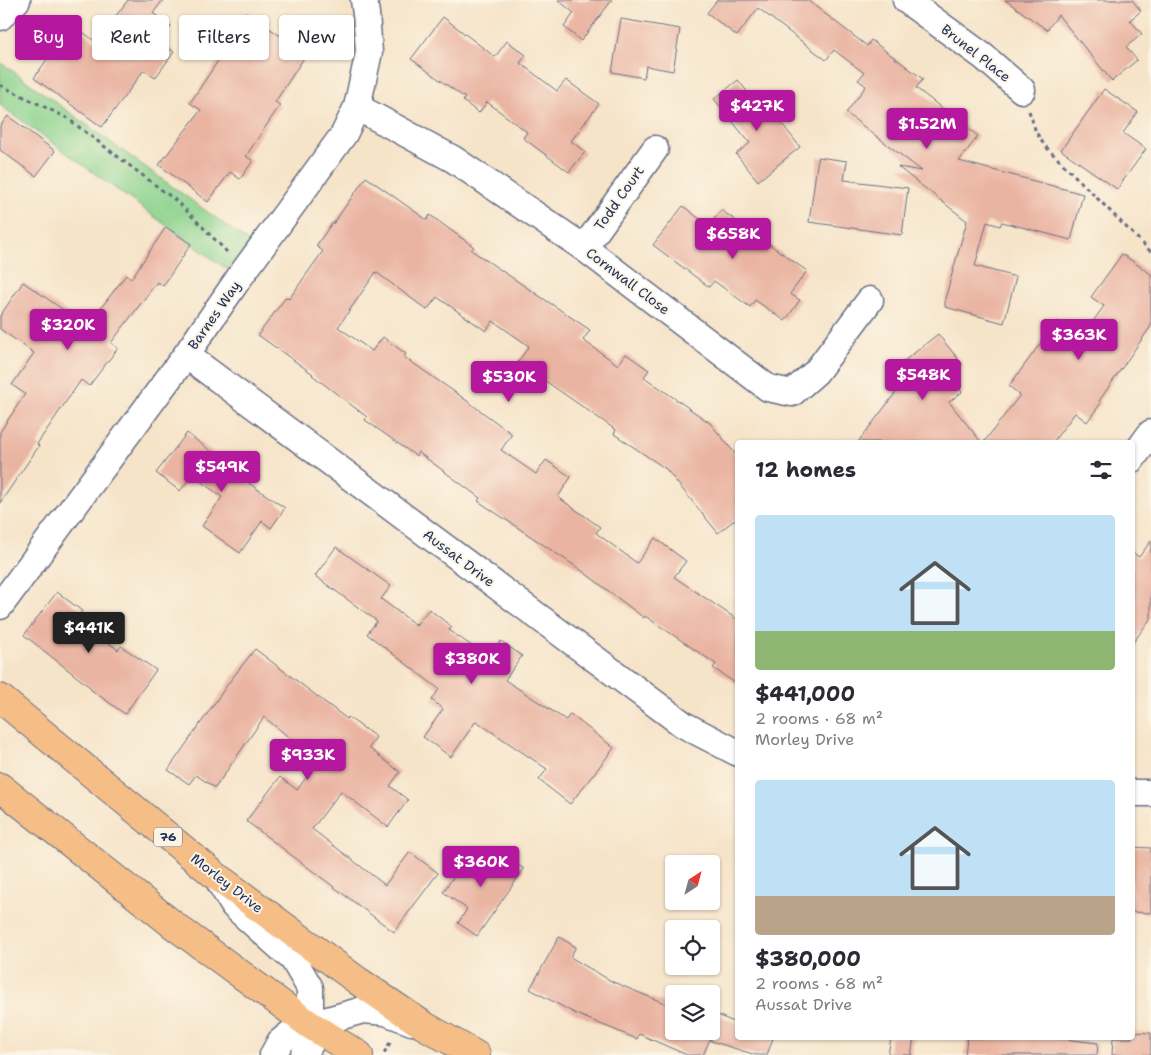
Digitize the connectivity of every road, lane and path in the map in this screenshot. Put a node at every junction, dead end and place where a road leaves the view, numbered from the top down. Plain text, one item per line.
1 (17, 0) edge
2 (364, 0) edge
3 (906, 0) edge
4 (0, 17) edge
5 (0, 85) edge
6 (1022, 90) joint
7 (358, 106) junction
8 (655, 149) dead end
9 (584, 248) junction
10 (1151, 252) edge
11 (245, 270) junction
12 (870, 300) dead end
13 (186, 355) junction
14 (1151, 433) edge
15 (1135, 455) edge
16 (0, 606) edge
17 (0, 698) edge
18 (735, 751) edge
19 (0, 787) edge
20 (1135, 793) edge
21 (1151, 794) edge
22 (216, 876) junction
23 (310, 1025) junction
24 (423, 1025) junction
25 (273, 1055) edge
26 (304, 1055) edge
27 (359, 1055) edge
28 (476, 1055) edge

1 - 4 street
2 - 7 street, Barnes Way
3 - 6 street, Brunel Place
5 - 11 path
6 - 10 path
7 - 9 street, Cornwall Close
7 - 11 street, Barnes Way
8 - 9 street, Todd Court
9 - 12 street, Cornwall Close
11 - 13 street, Barnes Way
13 - 16 street, Barnes Way
13 - 18 street, Aussat Drive
14 - 15 street
17 - 22 main road, Morley Drive / 76
19 - 23 main road
20 - 21 street
22 - 23 street
22 - 24 main road, Morley Drive / 76
23 - 24 street
23 - 25 street
23 - 26 street
23 - 27 main road
24 - 28 main road, 76

